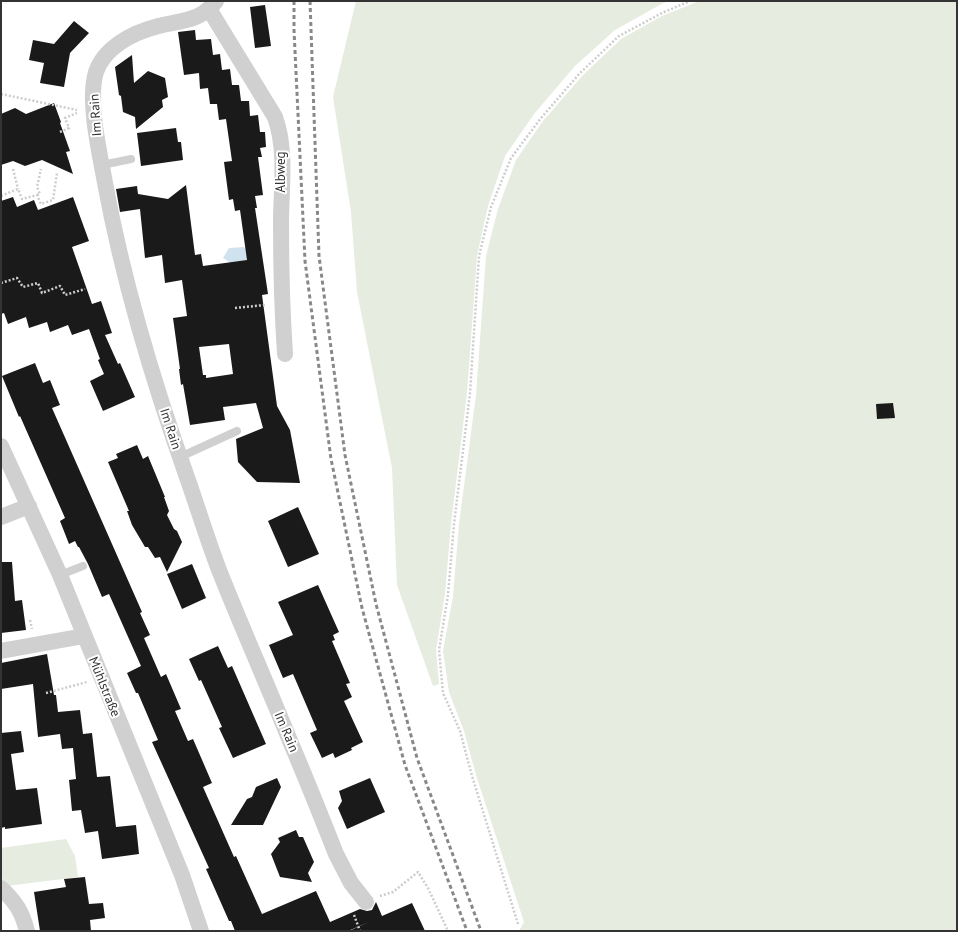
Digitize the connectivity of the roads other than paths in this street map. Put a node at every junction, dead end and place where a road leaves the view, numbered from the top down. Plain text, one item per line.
1 (213, 5) edge
2 (131, 160) dead end
3 (102, 165) junction
4 (285, 354) dead end
5 (237, 431) dead end
6 (1, 446) edge
7 (180, 457) junction
8 (29, 506) junction
9 (1, 517) edge
10 (83, 566) dead end
11 (60, 575) junction
12 (84, 636) junction
13 (1, 651) edge
14 (1, 888) edge
15 (366, 902) dead end
16 (27, 931) edge
17 (201, 931) edge

1 - 3 street, Im Rain
1 - 4 street, Albweg
2 - 3 lane
3 - 7 street, Im Rain
5 - 7 lane
6 - 8 street, Mühlstraße
7 - 15 street, Im Rain
8 - 9 street
8 - 11 street, Mühlstraße
10 - 11 lane
11 - 12 street, Mühlstraße
12 - 13 street
12 - 17 street, Mühlstraße
14 - 16 street

